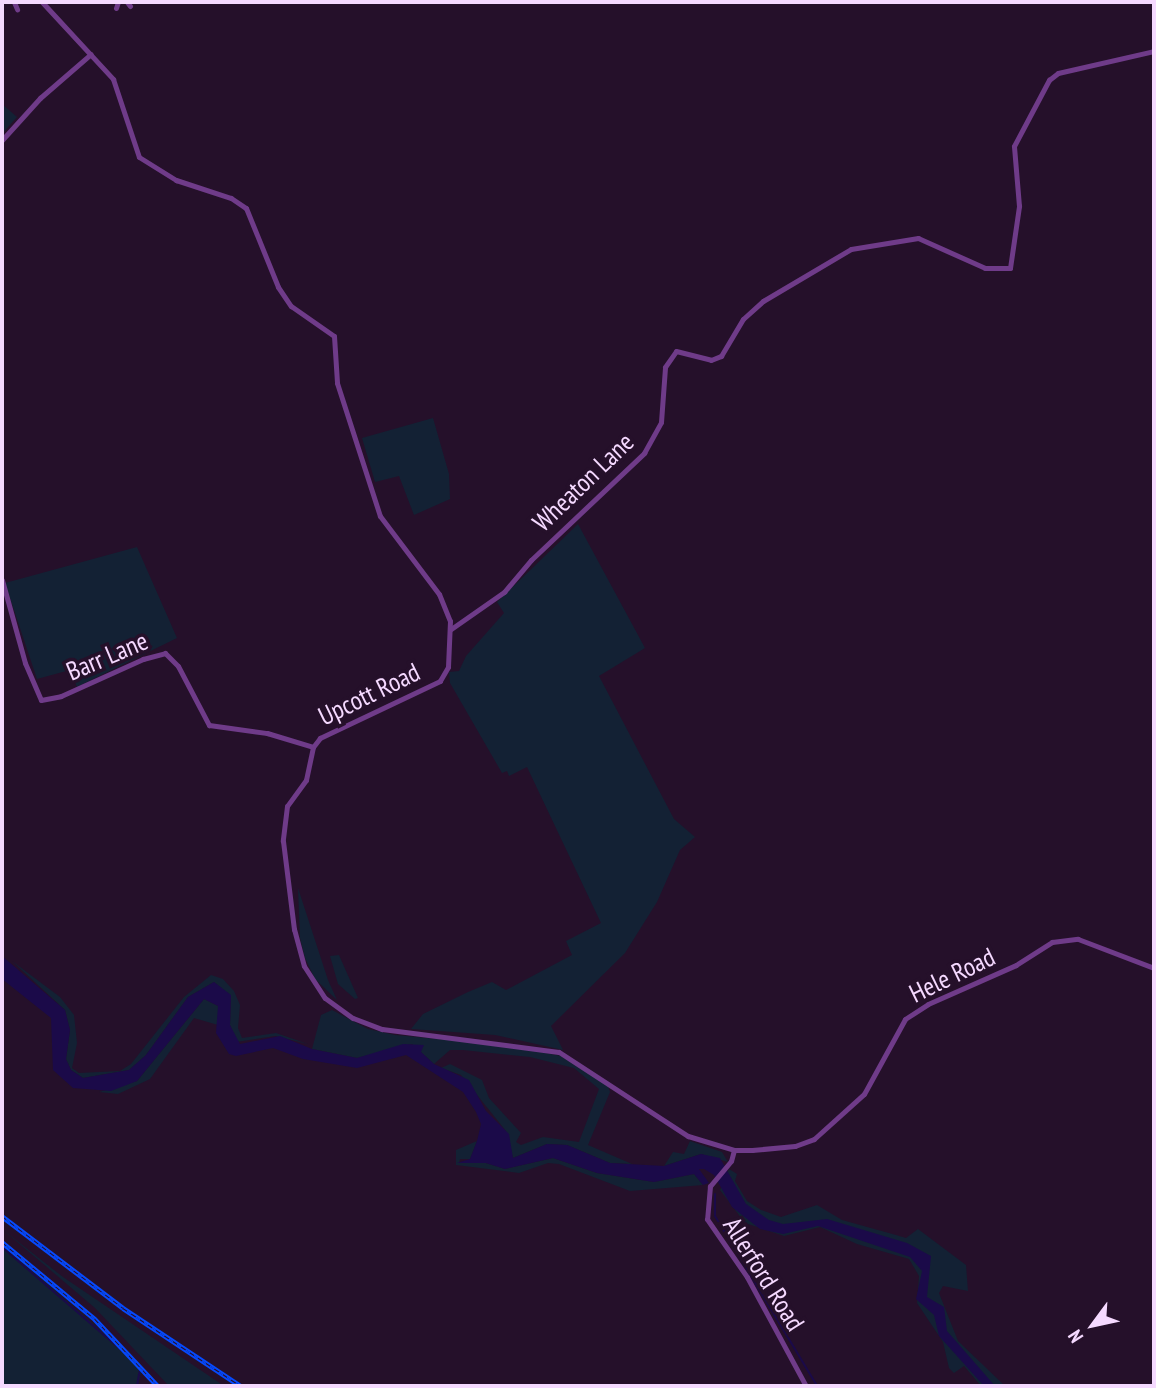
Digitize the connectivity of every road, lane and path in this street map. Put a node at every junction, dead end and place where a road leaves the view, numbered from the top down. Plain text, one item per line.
1 (12, 2) edge
2 (42, 2) edge
3 (17, 9) dead end
4 (1154, 51) edge
5 (91, 54) junction
6 (2, 140) edge
7 (2, 580) edge
8 (451, 629) junction
9 (313, 747) junction
10 (1154, 968) edge
11 (733, 1150) junction
12 (806, 1386) edge

1 - 3 street
2 - 5 street, Upcott Road
4 - 8 street, Wheaton Lane
5 - 6 street
5 - 8 street, Upcott Road
7 - 9 street, Barr Lane
8 - 9 street, Upcott Road
9 - 11 street, Upcott Road
10 - 11 street, Hele Road
11 - 12 street, Allerford Road

